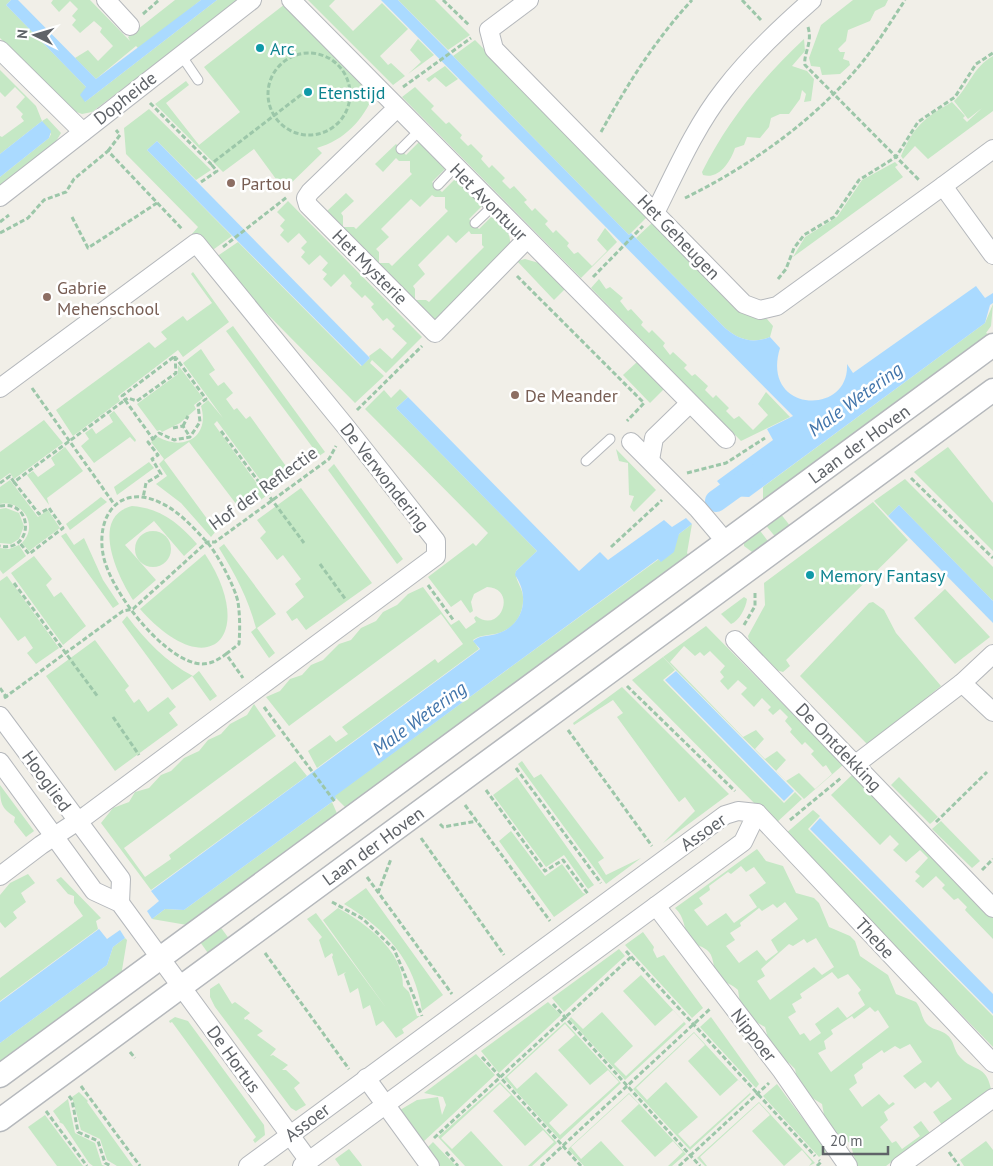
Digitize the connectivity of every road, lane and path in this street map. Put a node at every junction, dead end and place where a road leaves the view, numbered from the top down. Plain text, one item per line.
1 (106, 0) edge
2 (252, 0) edge
3 (290, 0) edge
4 (443, 0) edge
5 (529, 0) edge
6 (692, 0) edge
7 (742, 0) edge
8 (812, 0) edge
9 (905, 0) edge
10 (797, 13) junction
11 (130, 26) dead end
12 (472, 28) dead end
13 (773, 34) junction
14 (462, 45) dead end
15 (0, 50) edge
16 (993, 52) edge
17 (181, 55) junction
18 (198, 80) dead end
19 (302, 94) dead end
20 (834, 94) junction
21 (148, 100) dead end
22 (392, 104) junction
23 (273, 115) junction
24 (114, 128) dead end
25 (419, 131) junction
26 (83, 132) junction
27 (401, 148) dead end
28 (592, 148) junction
29 (993, 149) edge
30 (108, 151) junction
31 (896, 157) junction
32 (211, 164) junction
33 (455, 168) junction
34 (914, 175) dead end
35 (201, 182) dead end
36 (438, 185) dead end
37 (943, 186) junction
38 (0, 198) edge
39 (157, 203) junction
40 (492, 206) junction
41 (655, 213) junction
42 (72, 217) dead end
43 (475, 223) dead end
44 (642, 227) dead end
45 (247, 230) dead end
46 (0, 233) edge
47 (526, 240) junction
48 (196, 243) junction
49 (223, 246) dead end
50 (993, 256) edge
51 (504, 263) junction
52 (786, 269) dead end
53 (578, 291) junction
54 (435, 333) junction
55 (993, 345) edge
56 (175, 356) junction
57 (20, 373) junction
58 (0, 388) edge
59 (993, 390) edge
60 (125, 400) junction
61 (689, 404) junction
62 (188, 416) dead end
63 (627, 421) dead end
64 (183, 426) junction
65 (346, 427) junction
66 (173, 428) dead end
67 (221, 431) dead end
68 (190, 437) junction
69 (152, 438) junction
70 (610, 439) dead end
71 (726, 439) dead end
72 (70, 442) junction
73 (630, 442) dead end
74 (650, 460) junction
75 (586, 461) dead end
76 (682, 474) dead end
77 (907, 474) dead end
78 (688, 481) dead end
79 (14, 482) junction
80 (0, 484) edge
81 (143, 498) junction
82 (273, 501) junction
83 (114, 504) junction
84 (0, 506) edge
85 (655, 506) dead end
86 (19, 542) junction
87 (207, 542) junction
88 (726, 542) junction
89 (304, 543) dead end
90 (0, 546) edge
91 (611, 547) dead end
92 (993, 558) edge
93 (320, 564) dead end
94 (417, 570) junction
95 (747, 573) junction
96 (14, 583) dead end
97 (348, 602) dead end
98 (133, 609) junction
99 (454, 621) dead end
100 (735, 640) joint
101 (67, 653) junction
102 (226, 654) junction
103 (993, 654) edge
104 (623, 682) dead end
105 (962, 683) junction
106 (253, 693) junction
107 (98, 697) dead end
108 (0, 702) edge
109 (993, 712) edge
110 (0, 716) edge
111 (113, 717) dead end
112 (564, 725) dead end
113 (0, 762) edge
114 (512, 763) dead end
115 (856, 764) junction
116 (149, 770) junction
117 (987, 772) dead end
118 (482, 786) dead end
119 (462, 801) dead end
120 (338, 806) dead end
121 (757, 813) junction
122 (437, 819) dead end
123 (477, 821) junction
124 (77, 822) junction
125 (774, 832) junction
126 (418, 834) dead end
127 (923, 834) junction
128 (54, 837) junction
129 (393, 852) dead end
130 (657, 852) dead end
131 (390, 862) junction
132 (394, 865) dead end
133 (363, 873) dead end
134 (0, 876) edge
135 (606, 890) dead end
136 (378, 893) junction
137 (327, 900) dead end
138 (592, 900) dead end
139 (120, 903) junction
140 (656, 906) junction
141 (993, 908) edge
142 (555, 927) dead end
143 (260, 946) dead end
144 (159, 958) junction
145 (509, 961) dead end
146 (181, 987) junction
147 (724, 996) junction
148 (456, 999) dead end
149 (565, 1017) junction
150 (426, 1022) dead end
151 (693, 1024) junction
152 (470, 1042) junction
153 (993, 1063) edge
154 (782, 1071) junction
155 (0, 1076) edge
156 (361, 1076) junction
157 (498, 1077) junction
158 (80, 1083) dead end
159 (627, 1086) junction
160 (67, 1092) dead end
161 (757, 1094) junction
162 (993, 1098) edge
163 (385, 1104) junction
164 (44, 1108) dead end
165 (0, 1120) edge
166 (290, 1134) junction
167 (562, 1146) junction
168 (690, 1156) junction
169 (306, 1164) edge
170 (87, 1166) edge
171 (111, 1166) edge
172 (140, 1166) edge
173 (248, 1166) edge
174 (430, 1166) edge
175 (458, 1166) edge
176 (541, 1166) edge
177 (581, 1166) edge
178 (679, 1166) edge
179 (700, 1166) edge
180 (817, 1166) edge
181 (848, 1166) edge
182 (900, 1166) edge

1 - 11 street
2 - 17 street, Dopheide
3 - 22 street, Het Avontuur
4 - 12 path
5 - 28 street, Het Geheugen
6 - 28 path
7 - 13 path
8 - 10 street
9 - 20 path
10 - 13 street
10 - 20 path
13 - 41 street
14 - 22 path
15 - 26 street
16 - 31 path
17 - 18 lane
17 - 26 street, Dopheide
19 - 23 path
20 - 31 path
20 - 41 path
21 - 32 path
22 - 25 street, Het Avontuur
22 - 54 street, Het Mysterie
23 - 23 path
23 - 32 path
24 - 30 path
25 - 27 lane
25 - 33 street, Het Avontuur
26 - 38 street, Dopheide
28 - 41 street, Het Geheugen
29 - 37 street, Het Geheugen
30 - 39 path
30 - 46 path
31 - 34 path
31 - 52 path
32 - 35 path
33 - 36 lane
33 - 40 street, Het Avontuur
37 - 41 street, Het Geheugen
37 - 50 street
39 - 42 path
39 - 48 path
40 - 43 lane
40 - 47 street, Het Avontuur
44 - 53 path
45 - 49 path
47 - 51 street
47 - 53 street, Het Avontuur
48 - 57 street
48 - 65 street, De Verwondering
51 - 54 street
51 - 63 path
53 - 61 street, Het Avontuur
54 - 65 path, Hof der Reflectie
55 - 88 street, Laan der Hoven
56 - 60 path
56 - 60 path
56 - 68 path
57 - 58 street
57 - 72 path
59 - 95 street, Laan der Hoven
60 - 69 path
60 - 72 path
61 - 71 street, Het Avontuur
61 - 74 street
62 - 64 path
64 - 66 path
64 - 68 path
65 - 82 path, Hof der Reflectie
65 - 94 street, De Verwondering
67 - 82 path
68 - 69 path
69 - 81 path
70 - 75 lane
72 - 79 path
72 - 83 path
73 - 74 street
74 - 88 street
76 - 78 path
77 - 92 path
79 - 80 path
79 - 86 path
81 - 83 path, Hof der Reflectie
81 - 87 path, Hof der Reflectie
82 - 87 path, Hof der Reflectie
82 - 89 path
83 - 98 path
84 - 86 path
85 - 91 path
86 - 90 path
87 - 98 path, Hof der Reflectie
87 - 102 path, Hof der Reflectie
88 - 95 street
88 - 144 street, Laan der Hoven
93 - 97 path
94 - 99 path
94 - 106 street, De Verwondering
95 - 100 path
95 - 146 street, Laan der Hoven
96 - 101 path
98 - 101 path, Hof der Reflectie
98 - 102 path
100 - 115 street, De Ontdekking
101 - 107 path
101 - 108 path, Hof der Reflectie
102 - 106 path
103 - 105 street
104 - 121 path
105 - 109 street
105 - 115 street
106 - 116 street, De Verwondering
106 - 120 path
110 - 124 street, Hooglied
111 - 116 path
112 - 130 path
113 - 128 street, Hooglied
114 - 135 path
115 - 125 path
115 - 127 street, De Ontdekking
116 - 124 street, De Verwondering
117 - 127 path
118 - 138 path
119 - 123 path
121 - 125 street, Thebe
121 - 140 street, Assoer
121 - 156 street, Assoer
122 - 123 path
123 - 142 path
124 - 128 street, Hooglied
124 - 139 street, Hooglied
125 - 153 street, Thebe
126 - 145 path
127 - 141 street, De Ontdekking
128 - 134 street
128 - 139 street, Hooglied
129 - 131 path
131 - 132 path
131 - 136 path
133 - 136 path
136 - 148 path
137 - 150 path
139 - 144 street, Hooglied
140 - 147 street, Nippoer
140 - 152 street, Assoer
143 - 156 path
144 - 146 street, De Hortus
144 - 155 street, Laan der Hoven
146 - 165 street, Laan der Hoven
146 - 166 street, De Hortus
147 - 151 path
147 - 154 street, Nippoer
149 - 151 path
149 - 157 path
149 - 159 path
151 - 159 path
151 - 161 path
152 - 157 path
152 - 163 street, Assoer
154 - 161 path
154 - 181 street, Nippoer
156 - 163 street
156 - 166 street, Assoer
157 - 167 path
157 - 175 path
158 - 172 path
159 - 167 path
159 - 168 path
160 - 171 path
161 - 168 path
161 - 180 path
162 - 182 street
163 - 169 street, Assoer
163 - 174 street
164 - 170 path
166 - 169 street, De Hortus
166 - 173 street, Assoer
167 - 176 path
167 - 177 path
168 - 178 path
168 - 179 path

